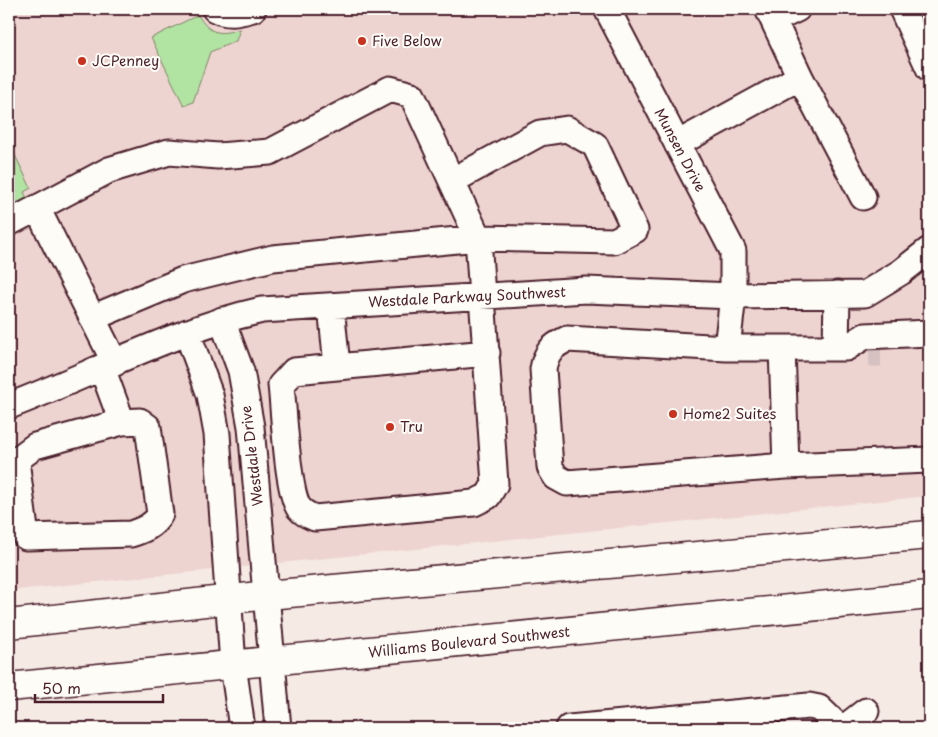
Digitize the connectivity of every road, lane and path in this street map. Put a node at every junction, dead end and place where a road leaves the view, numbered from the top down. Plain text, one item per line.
1 (215, 9) edge
2 (252, 9) edge
3 (607, 9) edge
4 (797, 9) edge
5 (902, 9) edge
6 (771, 14) edge
7 (926, 52) edge
8 (800, 77) junction
9 (678, 144) junction
10 (452, 181) junction
11 (864, 197) dead end
12 (37, 208) junction
13 (9, 222) edge
14 (478, 238) junction
15 (925, 261) edge
16 (837, 294) junction
17 (483, 296) junction
18 (733, 296) junction
19 (331, 306) junction
20 (92, 318) junction
21 (222, 320) junction
22 (187, 332) junction
23 (918, 334) edge
24 (727, 348) junction
25 (782, 348) junction
26 (858, 351) junction
27 (487, 353) junction
28 (108, 366) junction
29 (338, 366) junction
30 (9, 406) edge
31 (122, 422) junction
32 (929, 460) edge
33 (786, 466) junction
34 (929, 536) edge
35 (267, 595) junction
36 (929, 595) edge
37 (230, 599) junction
38 (9, 624) edge
39 (273, 660) junction
40 (234, 665) junction
41 (9, 686) edge
42 (866, 711) dead end
43 (839, 727) edge
44 (242, 728) edge
45 (278, 728) edge
46 (569, 728) edge

1 - 2 street
3 - 9 street, Munsen Drive
4 - 6 street
5 - 7 street
6 - 8 street
8 - 9 street
8 - 11 street
9 - 18 street, Munsen Drive
10 - 12 street
10 - 14 street
10 - 14 street
12 - 13 street
12 - 20 street
14 - 17 street
14 - 20 street
15 - 16 street, Westdale Parkway Southwest
16 - 18 street, Westdale Parkway Southwest
16 - 26 street
17 - 18 street, Westdale Parkway Southwest
17 - 19 street, Westdale Parkway Southwest
17 - 27 street
18 - 24 street, Munsen Drive
19 - 21 street, Westdale Parkway Southwest
19 - 29 street
20 - 28 street
21 - 22 street, Westdale Parkway Southwest
21 - 35 street, Westdale Drive
22 - 28 street, Westdale Parkway Southwest
22 - 37 street
23 - 26 street
23 - 26 street
24 - 25 street
24 - 33 street
25 - 26 street
25 - 33 street
27 - 29 street
27 - 29 street
28 - 30 street, Westdale Parkway Southwest
28 - 31 street
31 - 31 street
32 - 33 street
34 - 35 main road
35 - 37 main road
35 - 39 street, Westdale Drive
36 - 39 main road, Williams Boulevard Southwest
37 - 38 main road
37 - 40 street
39 - 40 main road, Williams Boulevard Southwest
39 - 45 street, Westdale Drive
40 - 41 main road, Williams Boulevard Southwest
40 - 44 street
42 - 43 street
43 - 46 street

